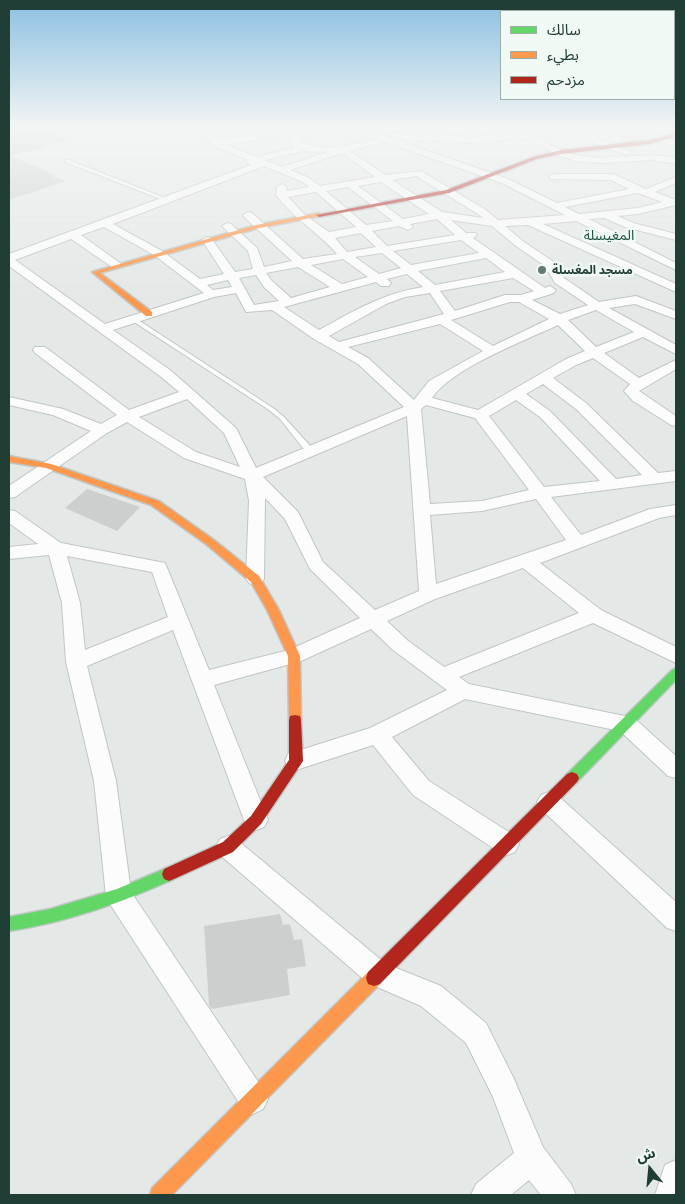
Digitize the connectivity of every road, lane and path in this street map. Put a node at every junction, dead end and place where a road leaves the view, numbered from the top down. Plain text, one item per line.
1 (127, 184) edge
2 (206, 184) edge
3 (284, 184) edge
4 (312, 184) edge
5 (349, 184) edge
6 (350, 184) edge
7 (391, 184) edge
8 (435, 184) edge
9 (469, 184) edge
10 (510, 184) edge
11 (566, 184) edge
12 (627, 184) edge
13 (664, 184) edge
14 (318, 189) junction
15 (447, 192) junction
16 (642, 192) junction
17 (281, 195) junction
18 (412, 199) junction
19 (168, 200) junction
20 (590, 200) junction
21 (674, 203) edge
22 (378, 205) junction
23 (557, 206) junction
24 (344, 210) junction
25 (248, 215) dead end
26 (439, 215) junction
27 (607, 215) junction
28 (577, 216) junction
29 (301, 217) junction
30 (401, 222) junction
31 (531, 222) junction
32 (494, 223) junction
33 (106, 224) junction
34 (258, 226) junction
35 (363, 229) junction
36 (230, 230) junction
37 (503, 231) junction
38 (73, 235) junction
39 (327, 236) junction
40 (463, 236) junction
41 (676, 237) edge
42 (207, 240) junction
43 (425, 242) junction
44 (384, 249) junction
45 (158, 253) junction
46 (490, 254) junction
47 (344, 255) junction
48 (9, 260) edge
49 (300, 262) junction
50 (451, 262) junction
51 (116, 266) junction
52 (676, 267) edge
53 (411, 270) junction
54 (259, 271) junction
55 (515, 274) junction
56 (231, 276) junction
57 (377, 278) junction
58 (483, 281) junction
59 (197, 283) junction
60 (565, 285) junction
61 (676, 288) edge
62 (240, 289) junction
63 (341, 289) junction
64 (433, 290) junction
65 (544, 292) junction
66 (212, 294) junction
67 (402, 294) junction
68 (516, 298) junction
69 (288, 302) junction
70 (274, 306) junction
71 (597, 306) junction
72 (149, 314) junction
73 (676, 315) edge
74 (446, 317) junction
75 (133, 319) junction
76 (559, 319) junction
77 (102, 329) junction
78 (644, 332) junction
79 (320, 336) junction
80 (337, 346) junction
81 (40, 350) dead end
82 (676, 350) edge
83 (492, 351) junction
84 (595, 353) junction
85 (676, 364) edge
86 (544, 378) junction
87 (638, 384) junction
88 (188, 394) junction
89 (516, 394) junction
90 (9, 401) edge
91 (419, 404) junction
92 (480, 415) junction
93 (127, 416) junction
94 (676, 422) edge
95 (102, 430) junction
96 (310, 451) junction
97 (9, 459) edge
98 (48, 466) junction
99 (252, 476) junction
100 (676, 476) edge
101 (654, 478) junction
102 (611, 483) junction
103 (540, 492) junction
104 (9, 494) edge
105 (422, 510) junction
106 (676, 510) edge
107 (656, 513) junction
108 (9, 515) edge
109 (676, 524) edge
110 (577, 542) junction
111 (56, 548) junction
112 (9, 553) edge
113 (526, 562) junction
114 (255, 578) junction
115 (428, 594) junction
116 (594, 615) junction
117 (372, 618) junction
118 (179, 620) junction
119 (294, 656) junction
120 (676, 656) edge
121 (76, 662) junction
122 (676, 673) edge
123 (442, 676) junction
124 (202, 680) junction
125 (464, 691) junction
126 (626, 724) junction
127 (377, 735) junction
128 (296, 761) junction
129 (676, 769) edge
130 (549, 802) junction
131 (256, 820) junction
132 (507, 844) junction
133 (228, 847) junction
134 (119, 896) junction
135 (676, 919) edge
136 (9, 924) edge
137 (378, 974) junction
138 (253, 1099) junction
139 (532, 1158) junction
140 (676, 1176) edge
141 (159, 1195) edge
142 (487, 1195) edge
143 (560, 1195) edge
144 (671, 1195) edge

1 - 19 lane
2 - 19 street
3 - 17 street
4 - 14 street
5 - 14 street
6 - 22 street
7 - 18 street
8 - 15 street
9 - 15 street
10 - 23 street
11 - 20 street
12 - 16 street
13 - 16 street
14 - 17 street
14 - 24 street
15 - 18 street
15 - 32 street
16 - 20 street
16 - 21 street
17 - 29 street
18 - 22 street
18 - 26 street
19 - 33 street
20 - 23 street
21 - 27 street
22 - 24 street
22 - 30 street
23 - 28 street
24 - 29 street
24 - 35 street
25 - 34 street
26 - 30 street
26 - 32 street
26 - 40 street
27 - 28 street
27 - 41 street
28 - 31 street
28 - 52 street
29 - 34 street
29 - 39 street
30 - 35 street
30 - 43 street
31 - 32 street
31 - 61 street
32 - 37 street
33 - 38 street
33 - 45 street
34 - 36 street
34 - 49 street
35 - 39 street
35 - 44 street
36 - 42 street
36 - 54 street
37 - 40 street
37 - 60 street
38 - 48 street
38 - 51 street
39 - 47 street
40 - 43 street
40 - 46 street
42 - 45 street
42 - 56 street
43 - 44 street
43 - 50 street
44 - 47 street
44 - 53 street
45 - 51 street
45 - 59 street
46 - 50 street
46 - 55 street
47 - 49 street
47 - 57 street
48 - 77 street
49 - 54 street
49 - 63 street
50 - 53 street
50 - 58 street
51 - 72 street
53 - 57 street
53 - 64 street
54 - 56 street
54 - 69 street
55 - 58 street
55 - 65 street
56 - 59 street
56 - 62 street
57 - 63 street
57 - 67 street
58 - 64 street
58 - 68 street
59 - 66 street
60 - 65 street
60 - 71 street
62 - 66 street
62 - 70 street
63 - 69 street
64 - 67 street
64 - 74 street
65 - 68 street
66 - 72 street
67 - 79 street
68 - 74 street
68 - 76 street
69 - 70 street
70 - 79 street
71 - 73 street
71 - 76 street
71 - 78 street
72 - 75 street
74 - 80 street
74 - 83 street
75 - 77 street
75 - 96 lane
76 - 83 street
76 - 84 street
77 - 88 street
78 - 82 street
78 - 84 street
79 - 80 street
80 - 91 street
81 - 93 street
83 - 91 street
84 - 86 street
84 - 87 street
85 - 87 street
86 - 89 street
86 - 101 street
87 - 94 street
88 - 93 street
88 - 99 street
89 - 92 street
89 - 102 street
90 - 95 street
91 - 92 street
91 - 96 street
91 - 105 street
92 - 103 street
93 - 95 street
93 - 99 street
95 - 98 street
96 - 99 street
97 - 98 street
98 - 104 street
98 - 114 street
99 - 114 street
99 - 117 street
100 - 101 street
101 - 102 street
102 - 103 street
103 - 105 street
103 - 110 street
105 - 115 street
106 - 107 street
107 - 109 street
107 - 110 street
108 - 111 street
110 - 113 street
111 - 112 street
111 - 118 street
111 - 121 street
113 - 115 street
113 - 116 street
114 - 119 street
115 - 117 street
116 - 120 street
116 - 123 street
117 - 119 street
117 - 123 street
118 - 121 street
118 - 124 street
119 - 124 street
119 - 128 street
121 - 134 street
122 - 126 street
123 - 125 street
124 - 131 street
125 - 126 street
125 - 127 street
126 - 129 street
126 - 130 street
127 - 128 street
127 - 132 street
128 - 131 street
130 - 132 street
130 - 135 street
131 - 133 street
132 - 137 street
133 - 134 street
133 - 137 street
134 - 136 street
134 - 138 street
137 - 138 street
137 - 139 street
138 - 141 street
139 - 142 street
139 - 143 street
140 - 144 street

